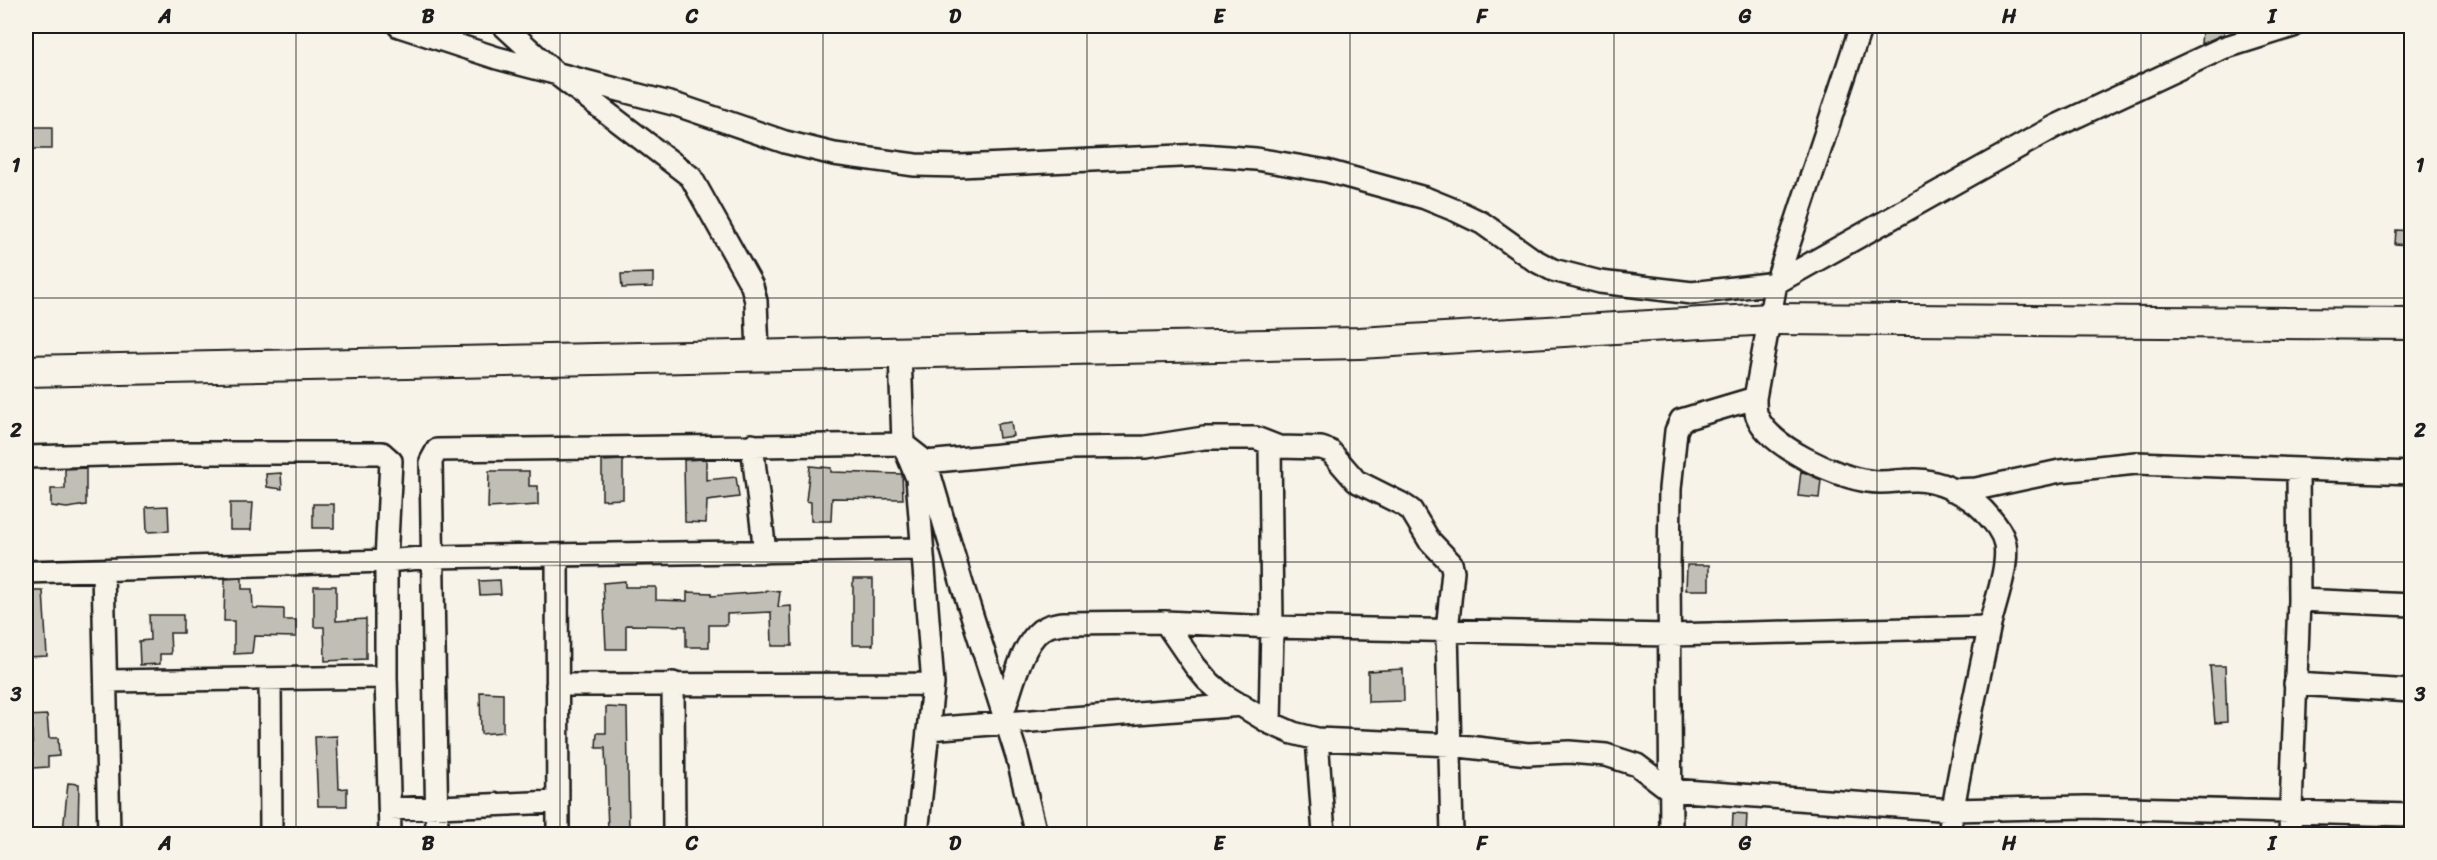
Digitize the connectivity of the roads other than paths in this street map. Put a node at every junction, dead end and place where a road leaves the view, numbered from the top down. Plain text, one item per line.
1 (399, 26) edge
2 (504, 26) edge
3 (1862, 26) edge
4 (2293, 26) edge
5 (555, 73) junction
6 (1776, 283) junction
7 (1770, 319) junction
8 (2412, 324) edge
9 (900, 351) junction
10 (758, 354) junction
11 (26, 371) edge
12 (1755, 398) junction
13 (903, 444) junction
14 (1270, 444) junction
15 (752, 445) junction
16 (26, 457) edge
17 (926, 462) junction
18 (2298, 469) junction
19 (2412, 473) edge
20 (1952, 490) junction
21 (922, 549) junction
22 (765, 552) junction
23 (557, 556) junction
24 (432, 558) junction
25 (386, 561) junction
26 (103, 571) junction
27 (26, 572) edge
28 (2299, 600) junction
29 (2412, 605) edge
30 (1165, 622) junction
31 (1272, 627) junction
32 (1989, 627) junction
33 (1447, 631) junction
34 (1670, 635) junction
35 (386, 678) junction
36 (270, 680) junction
37 (106, 681) junction
38 (673, 683) junction
39 (933, 684) junction
40 (2295, 684) junction
41 (557, 685) junction
42 (2412, 691) edge
43 (1242, 705) junction
44 (1005, 718) junction
45 (1270, 723) junction
46 (928, 729) junction
47 (1317, 739) junction
48 (1451, 745) junction
49 (1670, 789) junction
50 (557, 802) junction
51 (437, 805) junction
52 (390, 808) junction
53 (1953, 810) junction
54 (2290, 813) junction
55 (2412, 815) edge
56 (109, 834) edge
57 (271, 834) edge
58 (390, 834) edge
59 (437, 834) edge
60 (558, 834) edge
61 (674, 834) edge
62 (917, 834) edge
63 (1036, 834) edge
64 (1324, 834) edge
65 (1452, 834) edge
66 (1671, 834) edge
67 (1949, 834) edge
68 (2290, 834) edge

1 - 5 street
2 - 5 street
3 - 6 street
4 - 6 street
5 - 6 street
5 - 10 street
6 - 7 street
7 - 8 main road
7 - 9 main road
7 - 12 street
9 - 10 main road
9 - 13 street
10 - 11 main road
12 - 20 street
12 - 34 street
13 - 15 street
13 - 17 street
13 - 21 street
14 - 17 street
14 - 31 street
14 - 33 street
15 - 22 street
15 - 24 street
16 - 25 street
17 - 44 street
18 - 19 street
18 - 20 street
18 - 28 street
20 - 32 street
21 - 22 street
21 - 39 street
22 - 23 street
23 - 24 street
23 - 41 street
24 - 25 street
24 - 51 street
25 - 26 street
25 - 35 street
26 - 27 street
26 - 37 street
28 - 29 street
28 - 40 street
30 - 31 street
30 - 43 street
30 - 44 street
31 - 33 street
31 - 45 street
32 - 34 street
32 - 53 street
33 - 34 street
33 - 48 street
34 - 49 street
35 - 36 street
35 - 52 street
36 - 37 street
36 - 57 street
37 - 56 street
38 - 39 street
38 - 41 street
38 - 61 street
39 - 46 street
40 - 42 street
40 - 54 street
41 - 50 street
43 - 44 street
43 - 45 street
44 - 46 street
44 - 63 street
45 - 47 street
46 - 62 street
47 - 48 street
47 - 64 street
48 - 49 street
48 - 65 street
49 - 53 street
49 - 66 street
50 - 51 street
50 - 60 street
51 - 52 street
51 - 59 street
52 - 58 street
53 - 54 street
53 - 67 street
54 - 55 street
54 - 68 street

